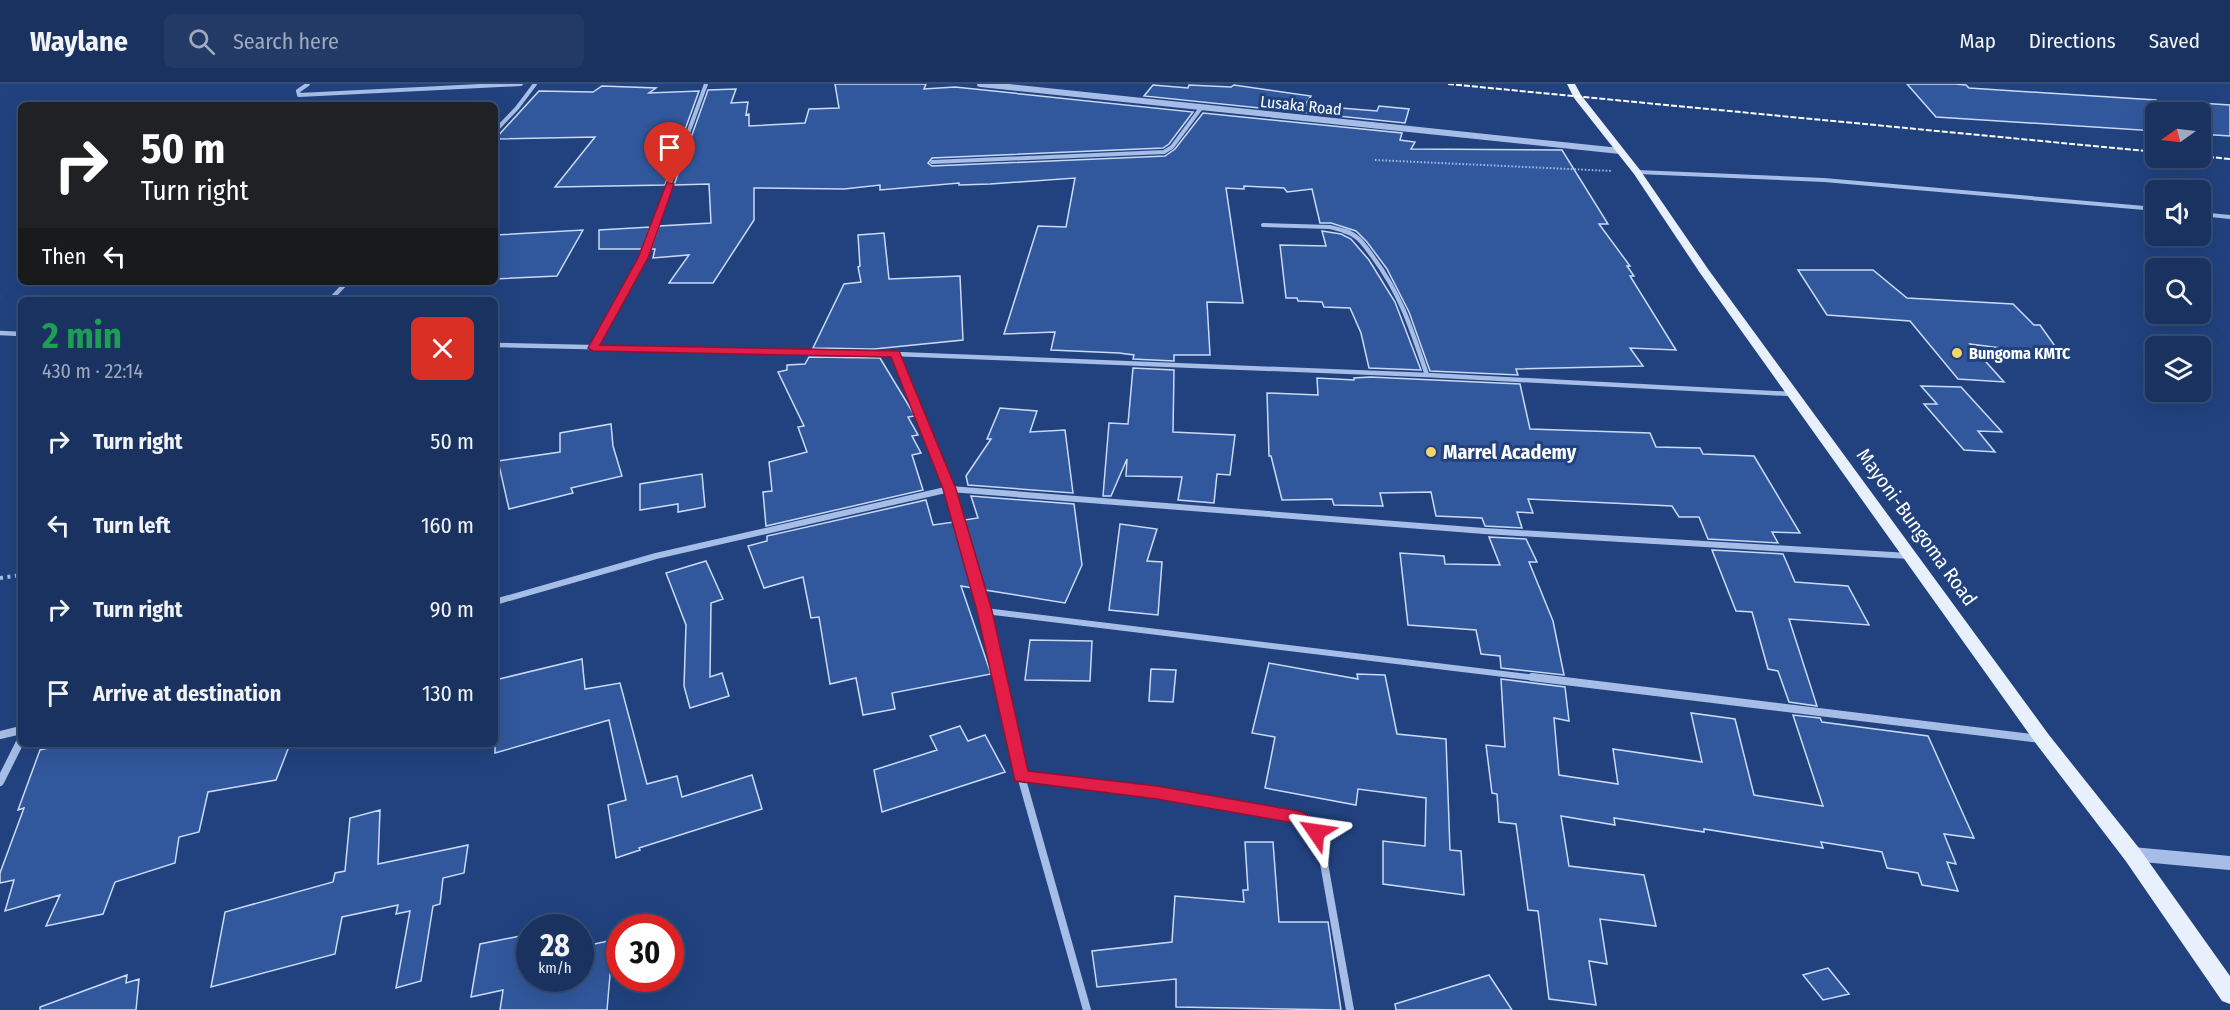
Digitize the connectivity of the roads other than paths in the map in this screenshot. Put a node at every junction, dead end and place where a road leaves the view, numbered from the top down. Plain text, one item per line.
1 (308, 84) edge
2 (465, 84) edge
3 (521, 84) edge
4 (535, 84) edge
5 (706, 84) edge
6 (980, 84) edge
7 (1571, 84) edge
8 (460, 88) junction
9 (1201, 108) junction
10 (498, 128) edge
11 (1620, 151) junction
12 (932, 162) dead end
13 (1637, 172) junction
14 (2145, 209) edge
15 (2211, 215) edge
16 (2230, 217) edge
17 (1263, 225) dead end
18 (344, 285) edge
19 (333, 297) edge
20 (0, 333) edge
21 (18, 334) edge
22 (498, 345) edge
23 (593, 348) junction
24 (895, 354) junction
25 (1428, 375) junction
26 (1795, 394) junction
27 (950, 489) junction
28 (1913, 556) junction
29 (498, 601) edge
30 (985, 611) junction
31 (18, 731) edge
32 (0, 735) edge
33 (2043, 740) junction
34 (18, 746) edge
35 (1021, 776) junction
36 (0, 782) edge
37 (2132, 854) junction
38 (2230, 863) edge
39 (2230, 994) edge
40 (1087, 1010) edge
41 (1350, 1010) edge

1 - 8 street
2 - 8 street
3 - 8 street
4 - 10 street
5 - 23 street
6 - 9 street, Lusaka Road
7 - 11 main road, Mayoni-Bungoma Road
9 - 11 street, Lusaka Road
9 - 12 street
11 - 13 main road, Mayoni-Bungoma Road
13 - 14 street
13 - 26 main road, Mayoni-Bungoma Road
15 - 16 street
17 - 25 street
18 - 19 street
20 - 21 street
22 - 23 street
23 - 24 street
24 - 25 street
24 - 27 street
25 - 26 street
26 - 28 main road, Mayoni-Bungoma Road
27 - 28 street
27 - 29 street
27 - 30 street
28 - 33 main road, Mayoni-Bungoma Road
30 - 33 street
30 - 35 street
31 - 32 street
33 - 37 main road, Mayoni-Bungoma Road
34 - 36 street
35 - 40 street
35 - 41 street
37 - 38 street
37 - 39 main road, Mayoni-Bungoma Road

